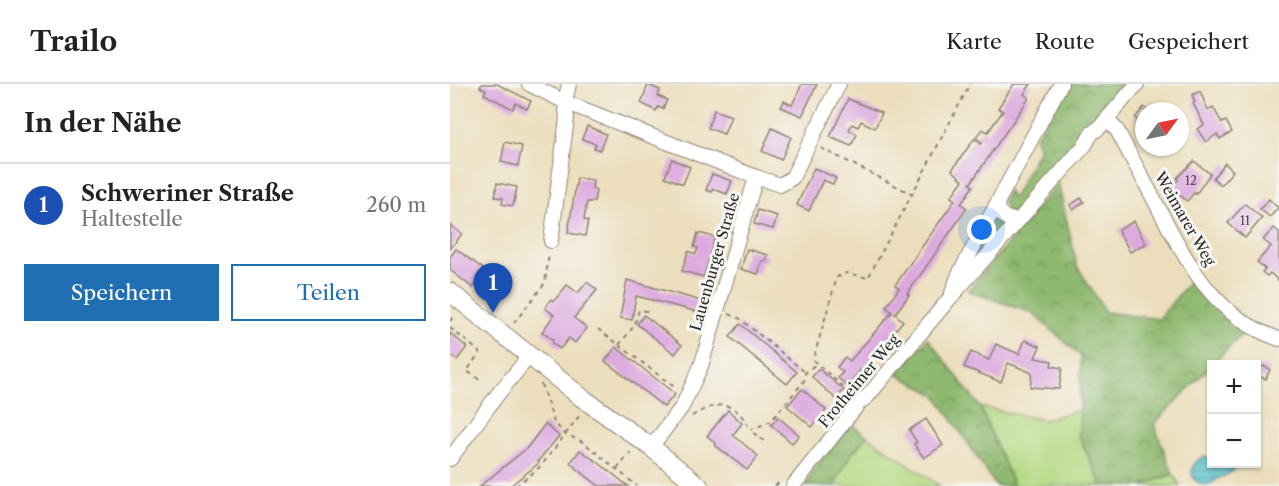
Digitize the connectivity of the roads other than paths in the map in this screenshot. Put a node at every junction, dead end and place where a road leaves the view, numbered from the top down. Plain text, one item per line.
1 (529, 84) edge
2 (569, 84) edge
3 (838, 84) edge
4 (1061, 84) edge
5 (1137, 84) edge
6 (565, 102) junction
7 (1107, 120) junction
8 (756, 177) junction
9 (996, 204) junction
10 (1019, 219) junction
11 (552, 241) road end
12 (450, 292) edge
13 (950, 298) junction
14 (1279, 339) edge
15 (525, 360) junction
16 (646, 444) junction
17 (450, 459) edge
18 (788, 483) edge
19 (699, 486) edge

1 - 6 street
2 - 6 street
3 - 8 street
4 - 9 street, Frotheimer Weg
5 - 7 street, Frotheimer Weg
6 - 8 street
6 - 11 street
7 - 10 street, Frotheimer Weg
7 - 14 street, Weimarer Weg
8 - 16 street, Lauenburger Straße
9 - 10 street
9 - 13 street, Frotheimer Weg
10 - 13 street, Frotheimer Weg
12 - 15 street
13 - 18 street, Frotheimer Weg
15 - 16 street
15 - 17 street
16 - 19 street

